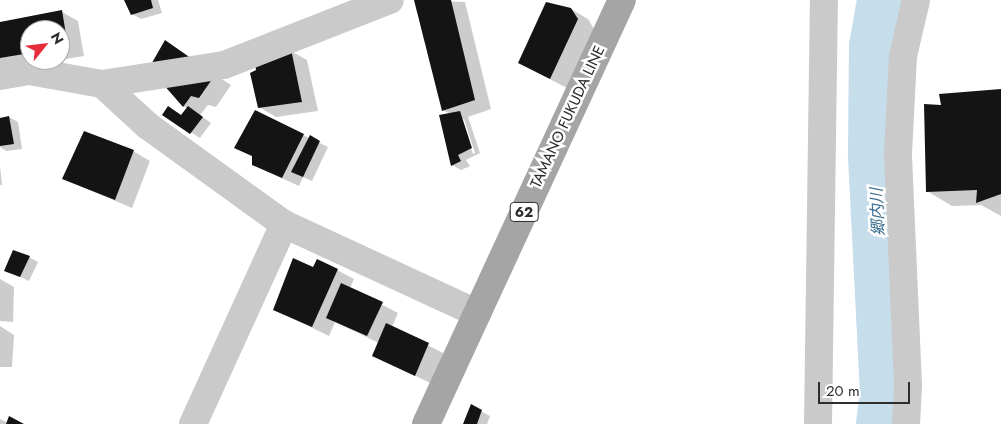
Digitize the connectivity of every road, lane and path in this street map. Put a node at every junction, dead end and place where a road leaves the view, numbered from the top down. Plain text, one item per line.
1 (390, 0) edge
2 (622, 0) edge
3 (824, 0) edge
4 (916, 0) edge
5 (0, 76) edge
6 (102, 84) junction
7 (284, 224) junction
8 (477, 314) junction
9 (193, 424) edge
10 (426, 424) edge
11 (818, 424) edge
12 (906, 424) edge

1 - 6 street
2 - 8 main road, TAMANO FUKUDA LINE / 62
3 - 11 street
4 - 12 street
5 - 6 street
6 - 7 street
7 - 8 street
7 - 9 street
8 - 10 main road, TAMANO FUKUDA LINE / 62

